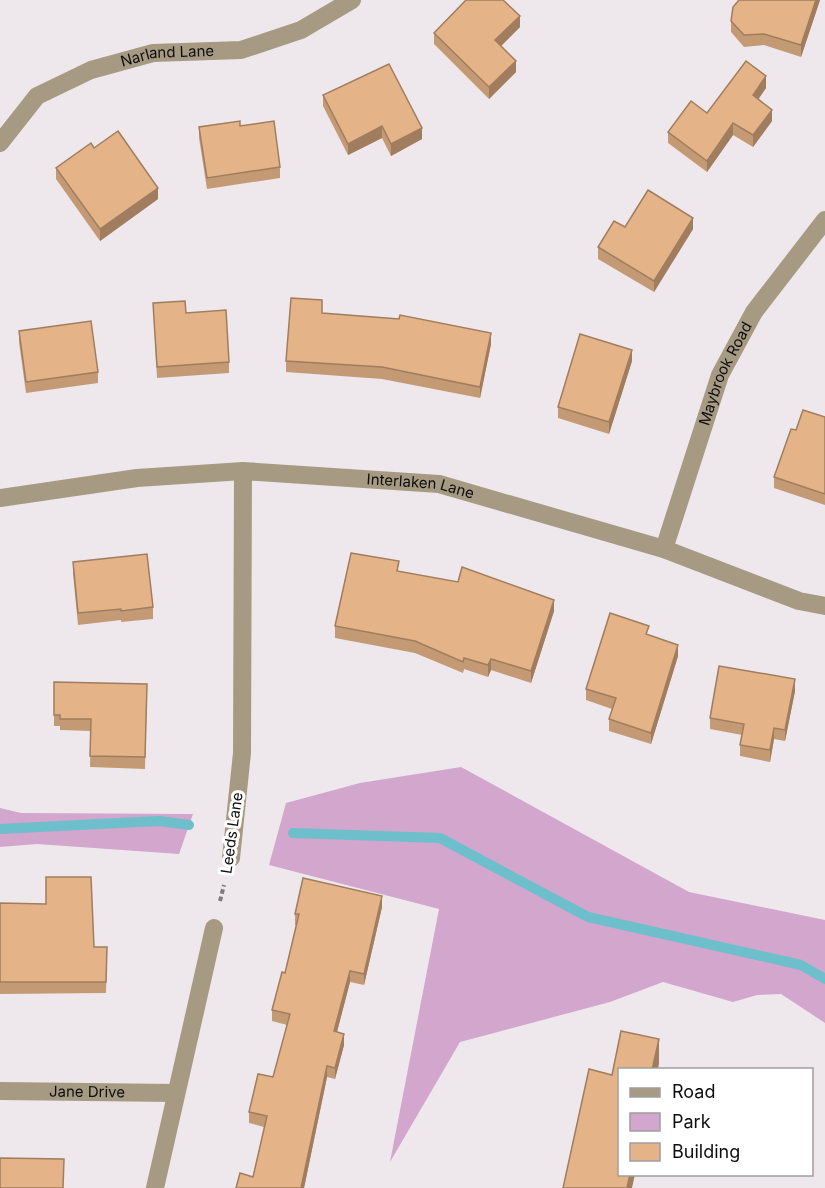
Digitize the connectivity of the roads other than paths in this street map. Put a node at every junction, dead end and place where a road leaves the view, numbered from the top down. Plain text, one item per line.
1 (352, 0) edge
2 (0, 143) edge
3 (825, 220) edge
4 (243, 471) junction
5 (0, 498) edge
6 (664, 549) junction
7 (825, 606) edge
8 (231, 858) road end
9 (214, 928) road end
10 (0, 1091) edge
11 (175, 1093) junction
12 (155, 1188) edge

1 - 2 street, Narland Lane
3 - 6 street, Maybrook Road
4 - 5 street, Interlaken Lane
4 - 6 street, Interlaken Lane
4 - 8 street, Leeds Lane
6 - 7 street, Interlaken Lane
9 - 11 street
10 - 11 street, Jane Drive
11 - 12 street

